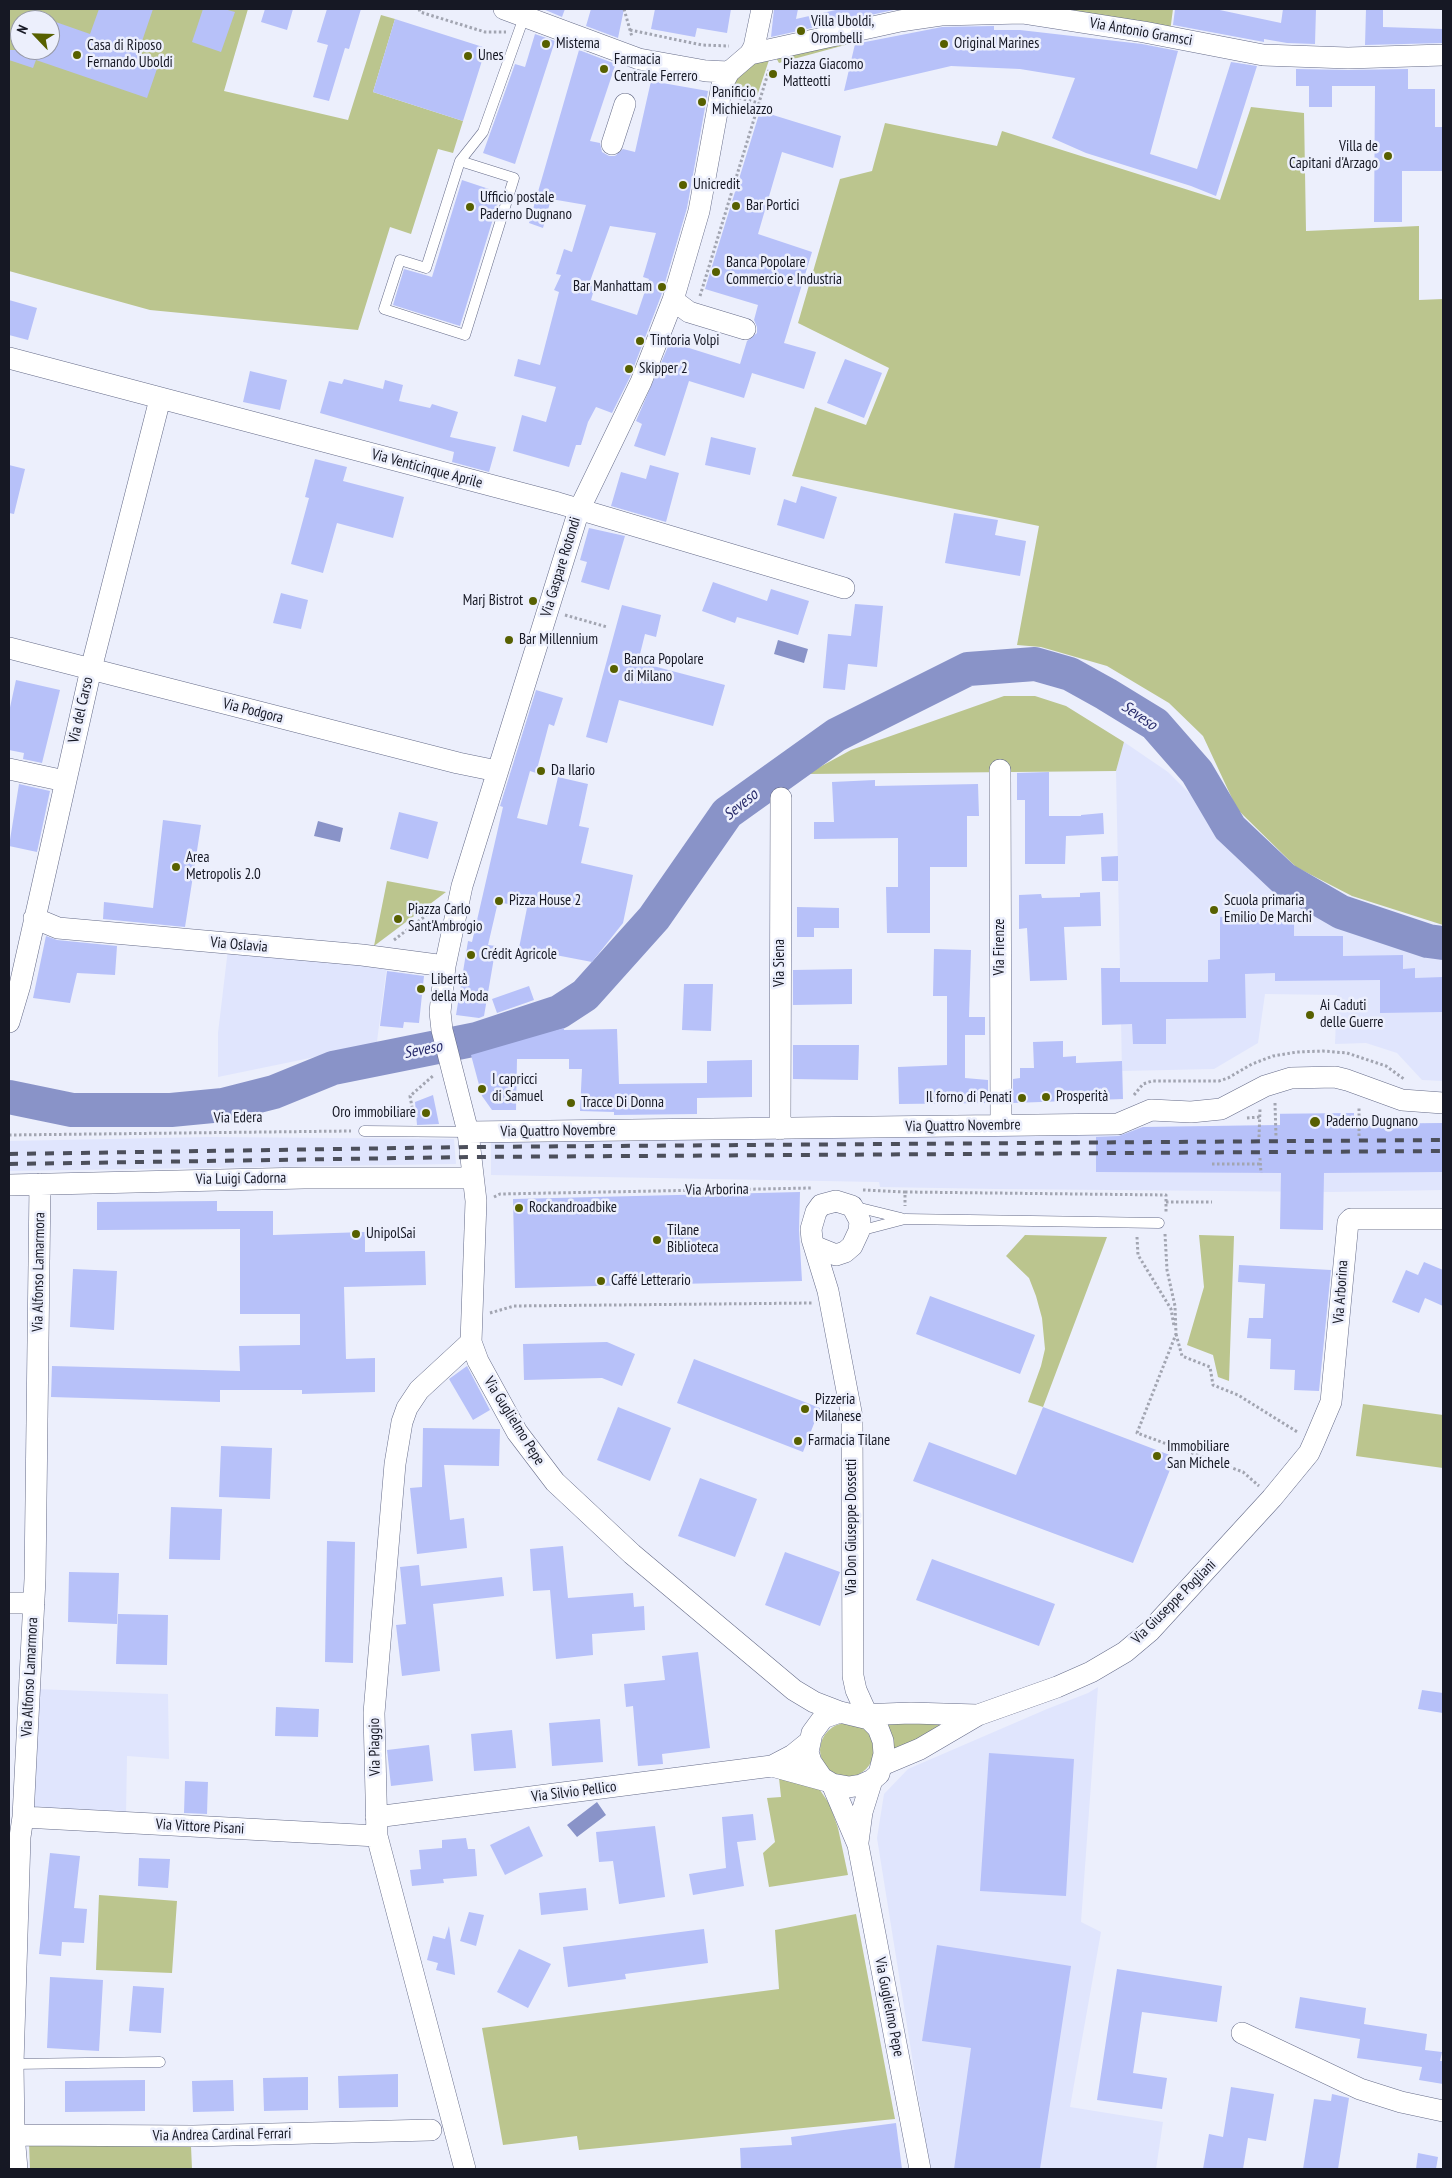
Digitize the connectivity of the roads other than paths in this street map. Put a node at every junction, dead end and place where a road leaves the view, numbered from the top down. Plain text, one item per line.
1 (504, 9) edge
2 (761, 12) edge
3 (524, 17) junction
4 (743, 49) junction
5 (1443, 55) edge
6 (729, 72) junction
7 (625, 104) dead end
8 (612, 144) dead end
9 (460, 161) junction
10 (673, 300) junction
11 (745, 329) dead end
12 (9, 358) edge
13 (160, 399) junction
14 (579, 510) junction
15 (844, 588) dead end
16 (9, 648) edge
17 (91, 669) junction
18 (9, 769) edge
19 (1000, 770) dead end
20 (498, 771) junction
21 (65, 781) junction
22 (781, 798) dead end
23 (34, 918) junction
24 (445, 966) junction
25 (9, 1022) edge
26 (1443, 1103) edge
27 (1001, 1125) junction
28 (780, 1129) junction
29 (364, 1131) road end
30 (468, 1132) junction
31 (473, 1178) junction
32 (9, 1184) edge
33 (40, 1184) junction
34 (855, 1198) junction
35 (905, 1219) junction
36 (1443, 1220) edge
37 (1163, 1223) road end
38 (859, 1231) junction
39 (816, 1247) junction
40 (840, 1255) junction
41 (820, 1297) junction
42 (471, 1342) junction
43 (1311, 1448) joint
44 (9, 1603) edge
45 (34, 1603) junction
46 (853, 1676) junction
47 (794, 1690) junction
48 (840, 1715) junction
49 (978, 1715) junction
50 (772, 1766) junction
51 (877, 1773) junction
52 (829, 1782) junction
53 (377, 1826) junction
54 (17, 1831) edge
55 (858, 1845) junction
56 (1242, 2033) dead end
57 (160, 2062) dead end
58 (13, 2064) junction
59 (1443, 2111) edge
60 (431, 2130) dead end
61 (14, 2135) junction
62 (17, 2169) edge
63 (465, 2169) edge
64 (920, 2169) edge

1 - 3 street
2 - 4 street
3 - 6 street
3 - 9 lane
4 - 5 street, Via Antonio Gramsci
4 - 6 street
6 - 10 street, Via Gaspare Rotondi
7 - 8 street
9 - 9 lane
10 - 11 street
10 - 14 street, Via Gaspare Rotondi
12 - 13 street, Via Venticinque Aprile
13 - 14 street, Via Venticinque Aprile
13 - 17 street, Via del Carso
14 - 15 street, Via Venticinque Aprile
14 - 20 street, Via Gaspare Rotondi
16 - 17 street, Via Podgora
17 - 20 street, Via Podgora
17 - 21 street, Via del Carso
18 - 21 street
19 - 27 street, Via Firenze
20 - 24 street, Via Gaspare Rotondi
21 - 23 street, Via del Carso
22 - 28 street, Via Siena
23 - 24 street, Via Oslavia
23 - 25 street, Via del Carso
24 - 30 street, Via Gaspare Rotondi
26 - 27 street, Via Quattro Novembre
27 - 28 street, Via Quattro Novembre
28 - 30 street, Via Quattro Novembre
29 - 30 lane
30 - 31 street, Via Guglielmo Pepe
31 - 33 street, Via Luigi Cadorna
31 - 42 street, Via Guglielmo Pepe
32 - 33 street, Via Luigi Cadorna
33 - 45 street, Via Alfonso Lamarmora
34 - 35 lane
34 - 38 street
34 - 39 street
35 - 37 lane
35 - 38 lane
36 - 43 street, Via Arborina
38 - 40 street
39 - 40 street
39 - 41 street, Via Don Giuseppe Dossetti
40 - 41 street, Via Don Giuseppe Dossetti
41 - 46 street, Via Don Giuseppe Dossetti
42 - 47 street, Via Guglielmo Pepe
42 - 53 street, Via Piaggio
43 - 49 street, Via Giuseppe Pogliani
44 - 45 street
45 - 54 street, Via Alfonso Lamarmora
46 - 48 street, Via Don Giuseppe Dossetti
46 - 48 street
47 - 48 street, Via Guglielmo Pepe
47 - 48 street, Via Guglielmo Pepe
48 - 49 street, Via Giuseppe Pogliani
48 - 50 street, Via Silvio Pellico
48 - 51 street
48 - 52 street
49 - 51 street, Via Giuseppe Pogliani
50 - 52 street, Via Silvio Pellico
50 - 53 street, Via Silvio Pellico
51 - 52 street
51 - 55 street, Via Guglielmo Pepe
52 - 55 street, Via Guglielmo Pepe
53 - 54 street, Via Vittore Pisani
53 - 63 street, Via Piaggio
54 - 58 street, Via Alfonso Lamarmora
55 - 64 street, Via Guglielmo Pepe
56 - 59 street
57 - 58 lane
58 - 61 street, Via Alfonso Lamarmora
60 - 61 street, Via Andrea Cardinal Ferrari
61 - 62 street, Via Alfonso Lamarmora

